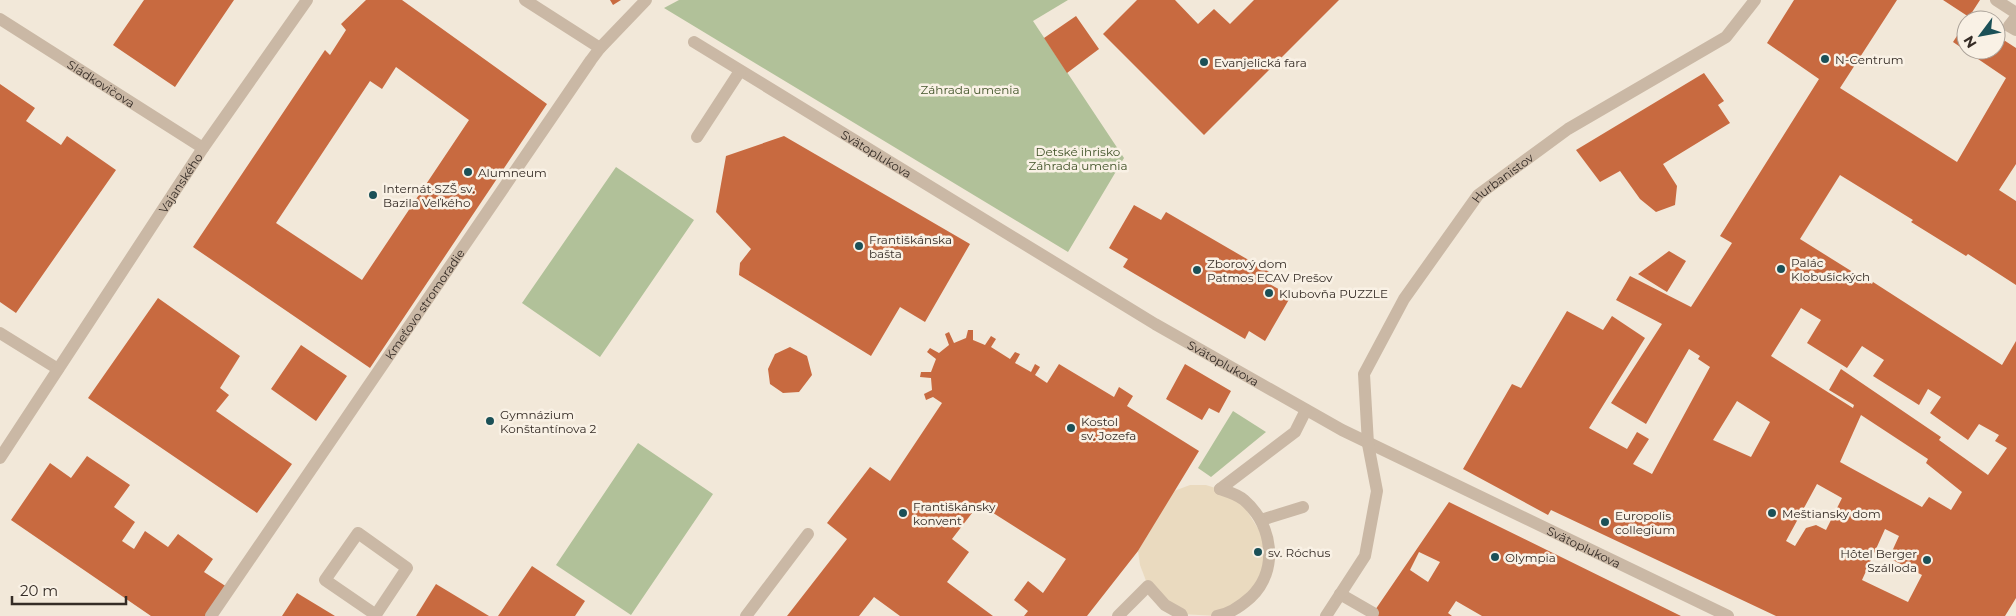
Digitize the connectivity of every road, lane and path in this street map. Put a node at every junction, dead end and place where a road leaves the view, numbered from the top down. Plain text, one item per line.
1 (307, 0) edge
2 (526, 0) edge
3 (646, 0) edge
4 (1755, 0) edge
5 (1996, 0) edge
6 (2016, 13) edge
7 (2016, 17) edge
8 (0, 19) edge
9 (2016, 30) edge
10 (694, 42) dead end
11 (600, 48) junction
12 (740, 70) junction
13 (697, 137) dead end
14 (203, 148) junction
15 (0, 333) edge
16 (58, 370) junction
17 (1306, 410) junction
18 (1368, 444) junction
19 (0, 458) edge
20 (1303, 507) dead end
21 (1261, 520) junction
22 (808, 534) dead end
23 (1340, 594) junction
24 (1373, 613) dead end
25 (1185, 615) edge
26 (211, 616) edge
27 (375, 616) edge
28 (746, 616) edge
29 (1118, 616) edge
30 (1217, 616) edge
31 (1326, 616) edge
32 (1728, 616) edge

1 - 14 street, Vajanského
2 - 11 street
3 - 11 street, Kmeťovo stromoradie
4 - 18 street, Hurbanistov
5 - 6 street
7 - 9 street
8 - 14 street, Sládkovičova
10 - 12 street, Svätoplukova
11 - 26 street, Kmeťovo stromoradie
12 - 13 street
12 - 17 street, Svätoplukova
14 - 16 street, Vajanského
15 - 16 street
16 - 19 street, Vajanského
17 - 18 street, Svätoplukova
17 - 21 street
18 - 23 street, Hurbanistov
18 - 32 street, Svätoplukova
20 - 21 street
21 - 30 street
22 - 28 street
23 - 24 street
23 - 31 street, Hurbanistov
25 - 29 street
27 - 27 street

